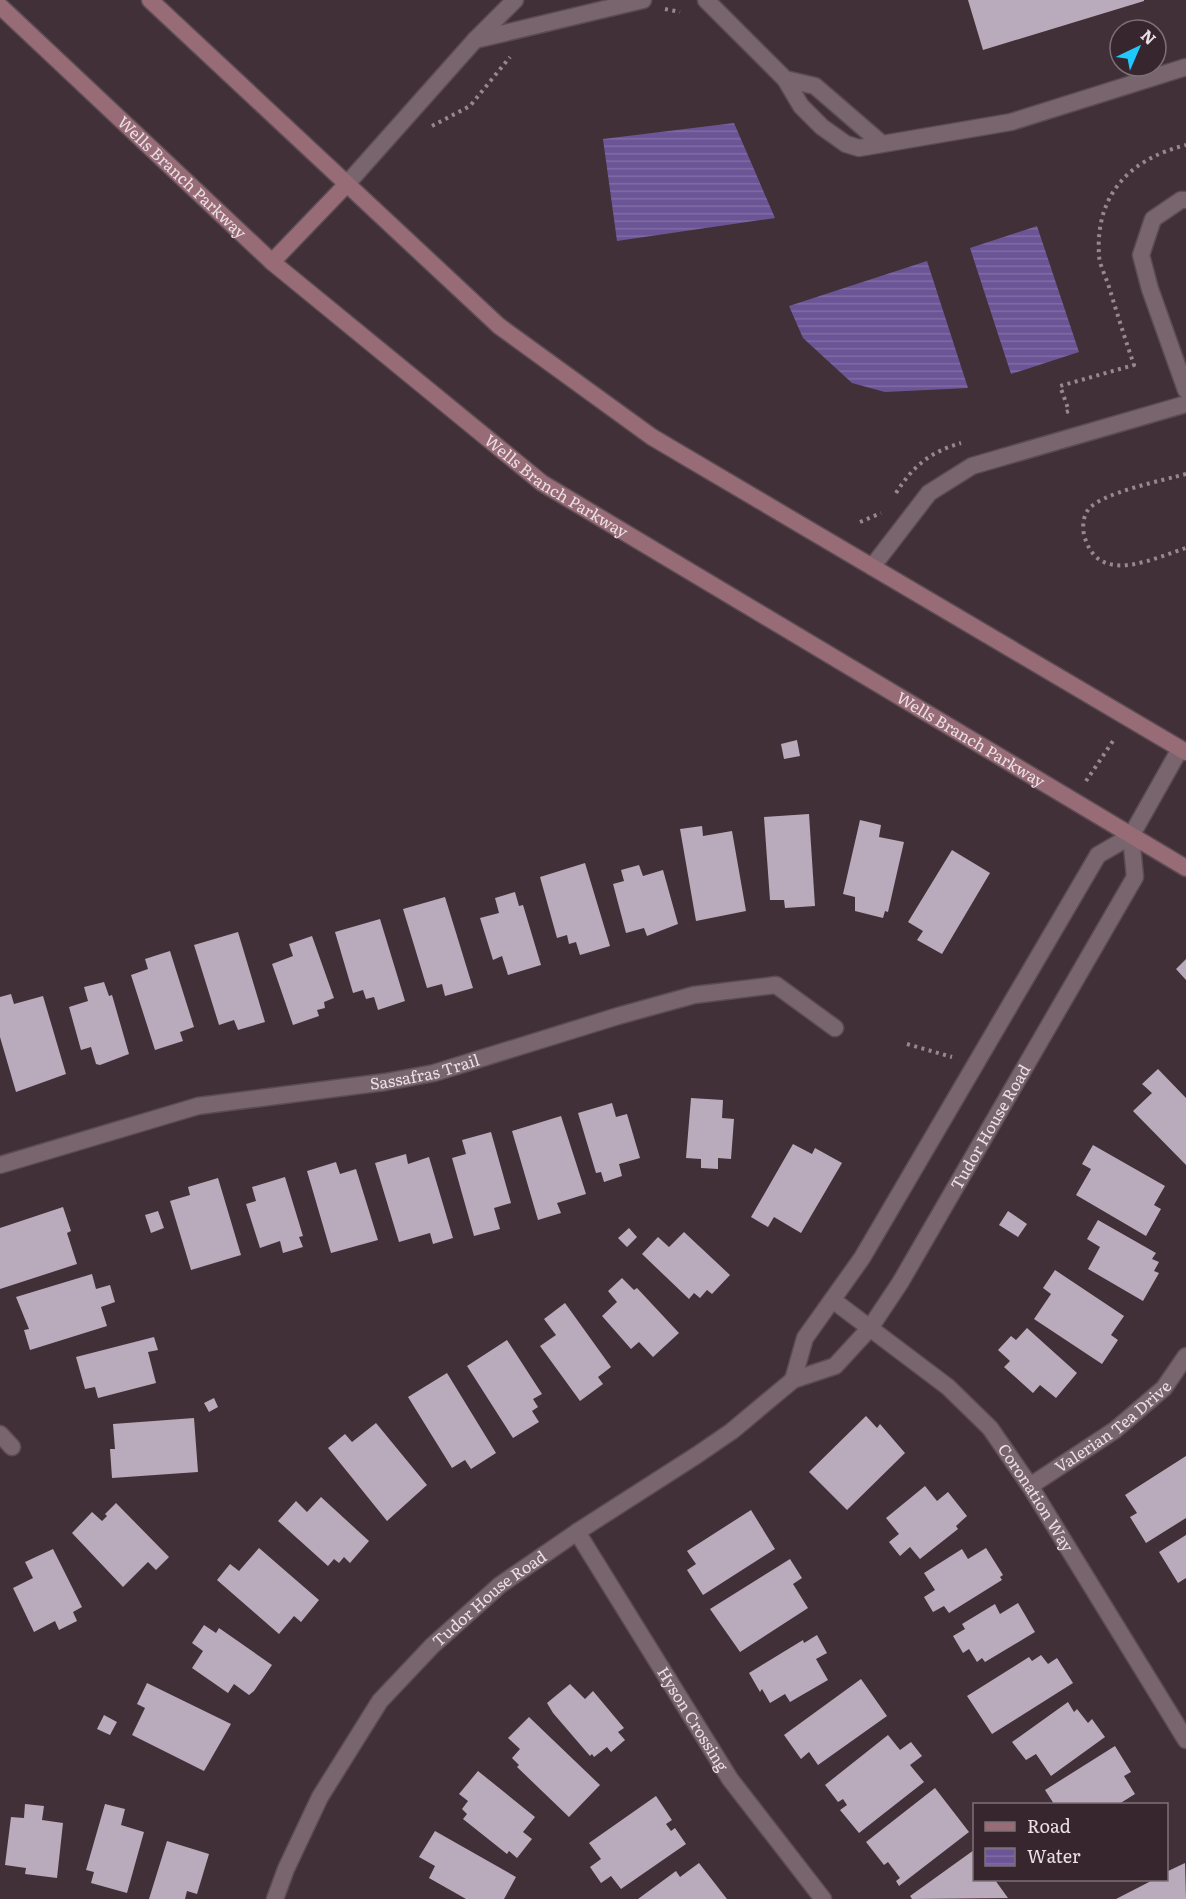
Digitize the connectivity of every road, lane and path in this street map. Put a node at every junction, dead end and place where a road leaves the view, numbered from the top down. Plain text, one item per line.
1 (150, 0) edge
2 (515, 0) edge
3 (643, 0) edge
4 (706, 0) edge
5 (0, 6) edge
6 (660, 9) dead end
7 (681, 12) dead end
8 (475, 40) junction
9 (516, 53) dead end
10 (1186, 67) edge
11 (785, 79) junction
12 (426, 130) dead end
13 (881, 143) junction
14 (1186, 145) edge
15 (346, 185) junction
16 (1186, 200) edge
17 (272, 262) junction
18 (1186, 390) edge
19 (1186, 404) edge
20 (1058, 415) dead end
21 (962, 443) dead end
22 (1186, 474) edge
23 (893, 497) dead end
24 (887, 507) dead end
25 (860, 522) dead end
26 (1186, 548) edge
27 (872, 567) junction
28 (1116, 737) dead end
29 (1183, 751) edge
30 (1085, 783) dead end
31 (1131, 836) junction
32 (1186, 868) edge
33 (835, 1028) dead end
34 (907, 1044) dead end
35 (954, 1058) dead end
36 (0, 1164) edge
37 (834, 1301) junction
38 (870, 1328) junction
39 (1186, 1356) edge
40 (793, 1380) junction
41 (1030, 1486) junction
42 (577, 1532) junction
43 (1186, 1740) edge
44 (275, 1899) edge
45 (823, 1899) edge

1 - 15 main road
2 - 8 street
3 - 8 street
4 - 11 street
5 - 17 main road, Wells Branch Parkway
6 - 7 path
8 - 15 street
9 - 12 path
10 - 13 street
11 - 13 street
11 - 13 street
14 - 20 path
15 - 17 main road
15 - 27 main road
16 - 18 street
17 - 31 main road, Wells Branch Parkway
19 - 27 street
21 - 23 path
22 - 26 path
24 - 25 path
27 - 29 main road
28 - 30 path
29 - 31 street
31 - 32 main road, Wells Branch Parkway
31 - 37 street
31 - 38 street, Tudor House Road
33 - 36 street, Sassafras Trail
34 - 35 path
37 - 38 street, Coronation Way
37 - 40 street
38 - 40 street, Tudor House Road
38 - 41 street, Coronation Way
39 - 41 street, Valerian Tea Drive
40 - 42 street, Tudor House Road
41 - 43 street, Coronation Way
42 - 44 street, Tudor House Road
42 - 45 street, Hyson Crossing

